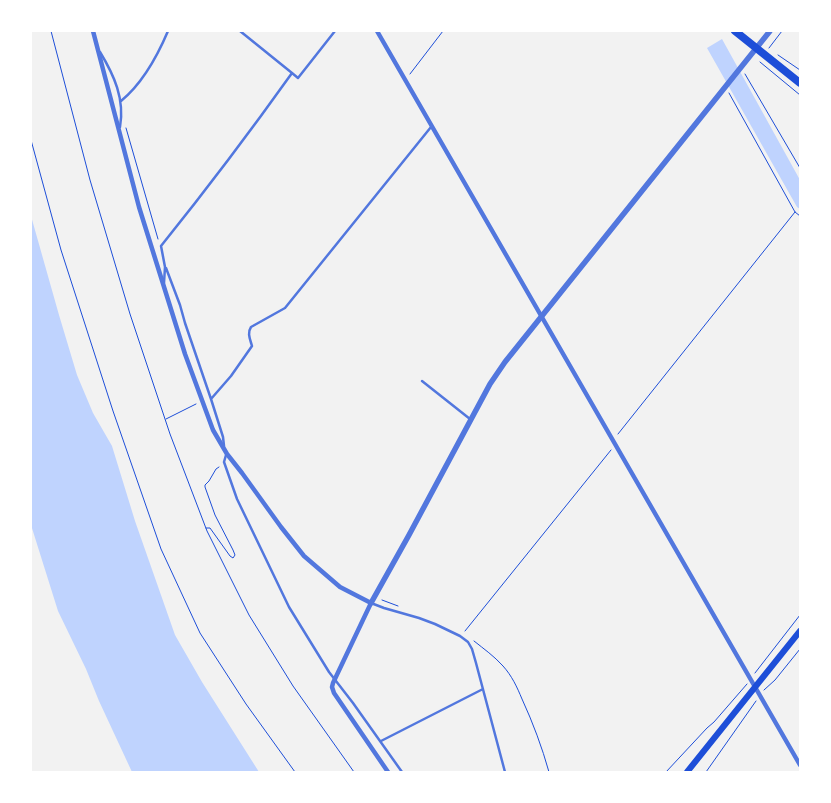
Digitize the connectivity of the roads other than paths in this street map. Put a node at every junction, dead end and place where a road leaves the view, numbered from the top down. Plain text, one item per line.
1 (93, 31) edge
2 (168, 31) edge
3 (240, 31) edge
4 (335, 31) edge
5 (377, 31) edge
6 (735, 31) edge
7 (770, 31) edge
8 (98, 47) junction
9 (756, 48) junction
10 (292, 73) junction
11 (800, 83) edge
12 (121, 101) junction
13 (431, 127) junction
14 (119, 130) junction
15 (165, 267) junction
16 (164, 287) junction
17 (540, 316) junction
18 (422, 381) dead end
19 (211, 399) junction
20 (471, 419) junction
21 (224, 448) junction
22 (227, 454) junction
23 (371, 603) junction
24 (800, 631) edge
25 (335, 678) junction
26 (754, 688) junction
27 (483, 689) junction
28 (381, 741) junction
29 (800, 766) edge
30 (388, 772) edge
31 (402, 772) edge
32 (505, 772) edge
33 (687, 772) edge

1 - 8 street
2 - 12 lane
3 - 10 lane
4 - 10 lane
5 - 13 street
6 - 9 main road
7 - 9 street
8 - 12 lane
8 - 14 street
9 - 11 main road
9 - 17 street
10 - 15 lane
12 - 14 lane
13 - 17 street
13 - 19 lane
14 - 16 street
15 - 16 lane
15 - 19 lane
16 - 21 street
17 - 20 street
17 - 26 street
18 - 20 lane
19 - 21 lane
20 - 23 street
21 - 22 street
22 - 23 street
22 - 25 lane
23 - 25 street
23 - 27 lane
24 - 26 main road
25 - 28 lane
25 - 30 street
26 - 29 street
26 - 33 main road
27 - 28 lane
27 - 32 lane
28 - 31 lane

